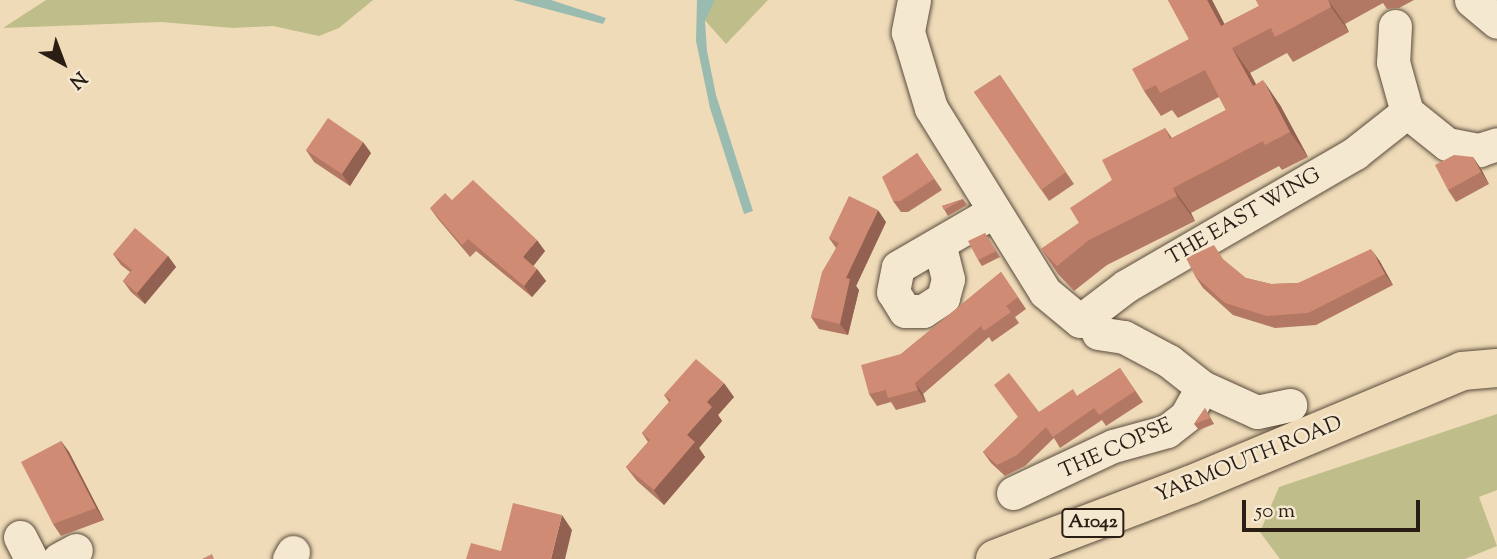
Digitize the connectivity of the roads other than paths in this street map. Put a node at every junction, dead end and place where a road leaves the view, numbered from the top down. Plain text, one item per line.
1 (914, 0) edge
2 (1471, 0) edge
3 (1497, 22) edge
4 (1395, 26) dead end
5 (1407, 112) junction
6 (1497, 145) edge
7 (993, 212) junction
8 (940, 247) dead end
9 (1089, 327) junction
10 (1497, 338) edge
11 (1480, 370) edge
12 (1202, 387) junction
13 (1290, 405) dead end
14 (1013, 493) dead end
15 (995, 559) edge

1 - 7 street
2 - 3 street
4 - 5 street
5 - 6 street
5 - 9 street, THE EAST WING
7 - 8 street
7 - 9 street
9 - 12 street
10 - 11 highway, YARMOUTH ROAD / A1042
11 - 15 highway, YARMOUTH ROAD / A1042
12 - 13 street
12 - 14 street, THE COPSE

